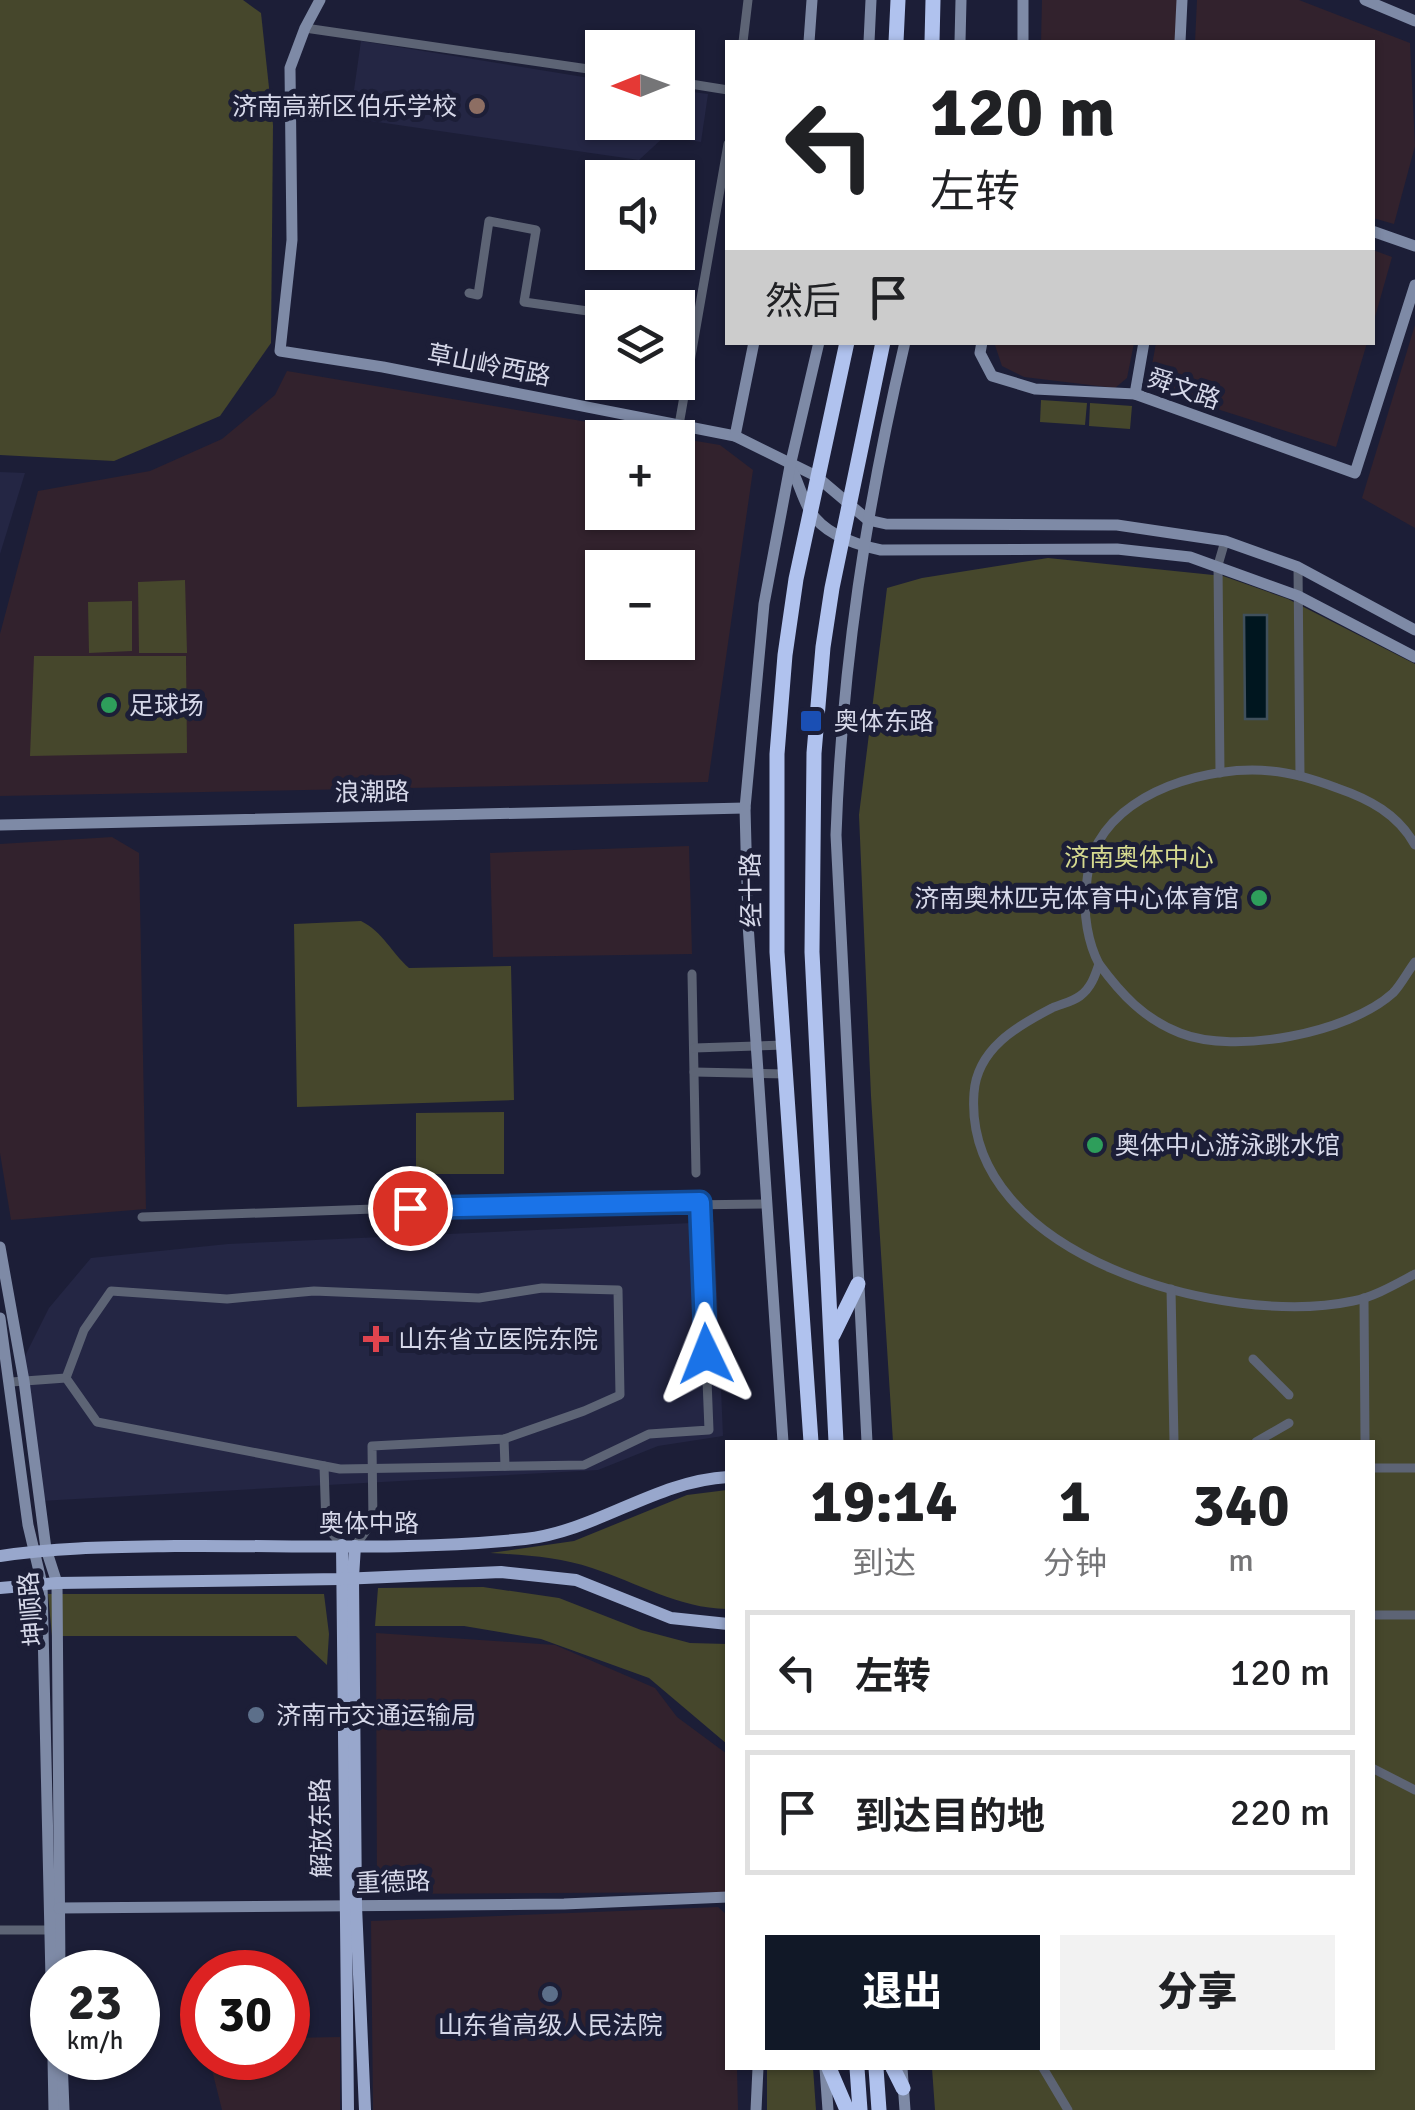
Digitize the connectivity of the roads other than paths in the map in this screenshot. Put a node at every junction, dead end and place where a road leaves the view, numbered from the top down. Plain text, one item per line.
1 (320, 0) edge
2 (748, 0) edge
3 (812, 0) edge
4 (871, 0) edge
5 (898, 0) edge
6 (933, 0) edge
7 (960, 0) edge
8 (1023, 0) edge
9 (1182, 0) edge
10 (1365, 0) edge
11 (1415, 21) edge
12 (305, 28) junction
13 (744, 40) edge
14 (809, 40) edge
15 (870, 40) edge
16 (896, 40) edge
17 (932, 40) edge
18 (960, 40) edge
19 (1023, 40) edge
20 (1180, 40) edge
21 (585, 69) edge
22 (695, 85) edge
23 (725, 90) edge
24 (725, 161) edge
25 (1375, 232) edge
26 (1415, 246) edge
27 (1415, 285) edge
28 (469, 294) dead end
29 (585, 311) edge
30 (695, 336) edge
31 (753, 345) edge
32 (818, 345) edge
33 (846, 345) edge
34 (882, 345) edge
35 (903, 345) edge
36 (981, 345) edge
37 (1143, 345) edge
38 (1135, 394) junction
39 (652, 420) edge
40 (695, 428) edge
41 (735, 436) junction
42 (790, 466) junction
43 (816, 476) junction
44 (850, 505) junction
45 (811, 514) junction
46 (868, 520) junction
47 (843, 538) junction
48 (1225, 541) junction
49 (863, 546) junction
50 (1218, 565) junction
51 (1298, 567) junction
52 (1298, 596) junction
53 (1415, 630) edge
54 (1415, 656) edge
55 (1220, 773) junction
56 (1300, 776) junction
57 (745, 808) junction
58 (0, 825) edge
59 (1415, 845) edge
60 (1415, 962) edge
61 (1099, 964) junction
62 (692, 974) dead end
63 (784, 1045) junction
64 (756, 1046) junction
65 (694, 1048) junction
66 (694, 1072) junction
67 (758, 1074) junction
68 (786, 1074) junction
69 (696, 1174) dead end
70 (700, 1202) junction
71 (767, 1204) junction
72 (142, 1217) dead end
73 (0, 1247) edge
74 (1415, 1274) edge
75 (858, 1284) junction
76 (1171, 1290) junction
77 (1364, 1298) junction
78 (0, 1318) edge
79 (831, 1338) junction
80 (1253, 1359) dead end
81 (66, 1378) junction
82 (18, 1381) junction
83 (1286, 1393) dead end
84 (1288, 1424) dead end
85 (504, 1439) junction
86 (783, 1440) edge
87 (812, 1440) edge
88 (836, 1440) edge
89 (866, 1440) edge
90 (1174, 1440) edge
91 (1260, 1440) edge
92 (1365, 1440) edge
93 (324, 1466) junction
94 (505, 1466) junction
95 (1375, 1468) edge
96 (1415, 1468) edge
97 (372, 1469) junction
98 (725, 1476) edge
99 (348, 1546) junction
100 (40, 1550) junction
101 (0, 1556) edge
102 (347, 1578) junction
103 (50, 1584) junction
104 (0, 1588) edge
105 (1375, 1615) edge
106 (1415, 1615) edge
107 (725, 1624) edge
108 (1375, 1770) edge
109 (1415, 1790) edge
110 (725, 1897) edge
111 (350, 1906) junction
112 (59, 1908) junction
113 (0, 1930) edge
114 (55, 1930) junction
115 (54, 1950) edge
116 (57, 1950) edge
117 (758, 2070) edge
118 (827, 2070) edge
119 (828, 2070) edge
120 (857, 2070) edge
121 (876, 2070) edge
122 (894, 2070) edge
123 (902, 2070) edge
124 (1044, 2070) edge
125 (53, 2080) edge
126 (63, 2080) edge
127 (903, 2088) junction
128 (54, 2110) edge
129 (64, 2110) edge
130 (348, 2110) edge
131 (365, 2110) edge
132 (756, 2110) edge
133 (828, 2110) edge
134 (848, 2110) edge
135 (860, 2110) edge
136 (879, 2110) edge
137 (905, 2110) edge
138 (1068, 2110) edge

1 - 12 main road
2 - 13 street
3 - 14 main road
4 - 15 main road
5 - 16 highway
6 - 17 highway
7 - 18 main road
8 - 19 main road
9 - 20 main road
10 - 11 main road
12 - 21 street
12 - 39 main road, 草山岭西路
22 - 23 street
24 - 30 street
25 - 26 main road
27 - 38 main road, 舜文路
28 - 29 street
31 - 41 main road
32 - 42 main road, 经十路
33 - 43 highway, 经十路
34 - 44 highway
35 - 46 main road
36 - 38 main road, 舜文路
37 - 38 main road
40 - 41 main road, 草山岭西路
41 - 42 main road, 草山岭西路
42 - 43 main road
42 - 45 main road
42 - 57 main road, 经十路
43 - 44 main road
43 - 45 highway, 经十路
44 - 46 main road
44 - 47 highway
45 - 47 main road
45 - 63 highway, 经十路
46 - 48 main road
46 - 49 main road
47 - 49 main road
47 - 79 highway
48 - 50 street
48 - 51 main road
49 - 50 main road
49 - 75 main road
50 - 52 main road
50 - 55 street
51 - 52 street
51 - 53 main road
52 - 54 main road
52 - 56 street
55 - 56 street
55 - 61 street
56 - 59 street
57 - 58 main road, 浪潮路
57 - 64 main road, 经十路
60 - 61 street
61 - 76 street
62 - 65 street
63 - 64 street
63 - 68 highway, 经十路
64 - 65 street
64 - 67 main road, 经十路
65 - 66 street
66 - 67 street
66 - 69 street
67 - 68 street
67 - 71 main road, 经十路
68 - 87 highway, 经十路
70 - 71 street
70 - 72 street
70 - 94 street
71 - 86 main road, 经十路
73 - 82 main road, 坤顺路
74 - 77 street
75 - 79 highway
75 - 89 main road
76 - 77 street
76 - 90 street
77 - 92 street
78 - 82 main road, 坤顺路
79 - 88 highway
80 - 83 street
81 - 82 street
81 - 85 street
81 - 93 street
82 - 100 main road, 坤顺路
84 - 91 street
85 - 94 street
85 - 97 street
93 - 97 street
93 - 99 street
94 - 97 street
95 - 96 street
97 - 99 street
98 - 99 main road, 奥体中路
99 - 100 main road, 奥体中路
99 - 102 main road, 解放东路
100 - 101 main road, 奥体中路
100 - 103 main road, 坤顺路
102 - 103 main road, 奥体中路
102 - 107 main road, 奥体中路
102 - 111 main road, 解放东路
103 - 104 main road, 奥体中路
103 - 112 main road, 坤顺路
103 - 114 main road, 坤顺路
105 - 106 street
108 - 109 street
110 - 111 main road, 重德路
111 - 112 main road, 重德路
111 - 130 main road, 解放东路
111 - 131 main road, 解放东路
112 - 114 main road, 坤顺路
113 - 114 street
114 - 115 main road, 坤顺路
114 - 116 main road, 坤顺路
117 - 132 main road
118 - 133 main road
119 - 134 highway
120 - 135 highway
121 - 136 highway
122 - 127 highway
123 - 127 main road
124 - 138 street
125 - 128 main road
126 - 129 main road
127 - 137 main road

